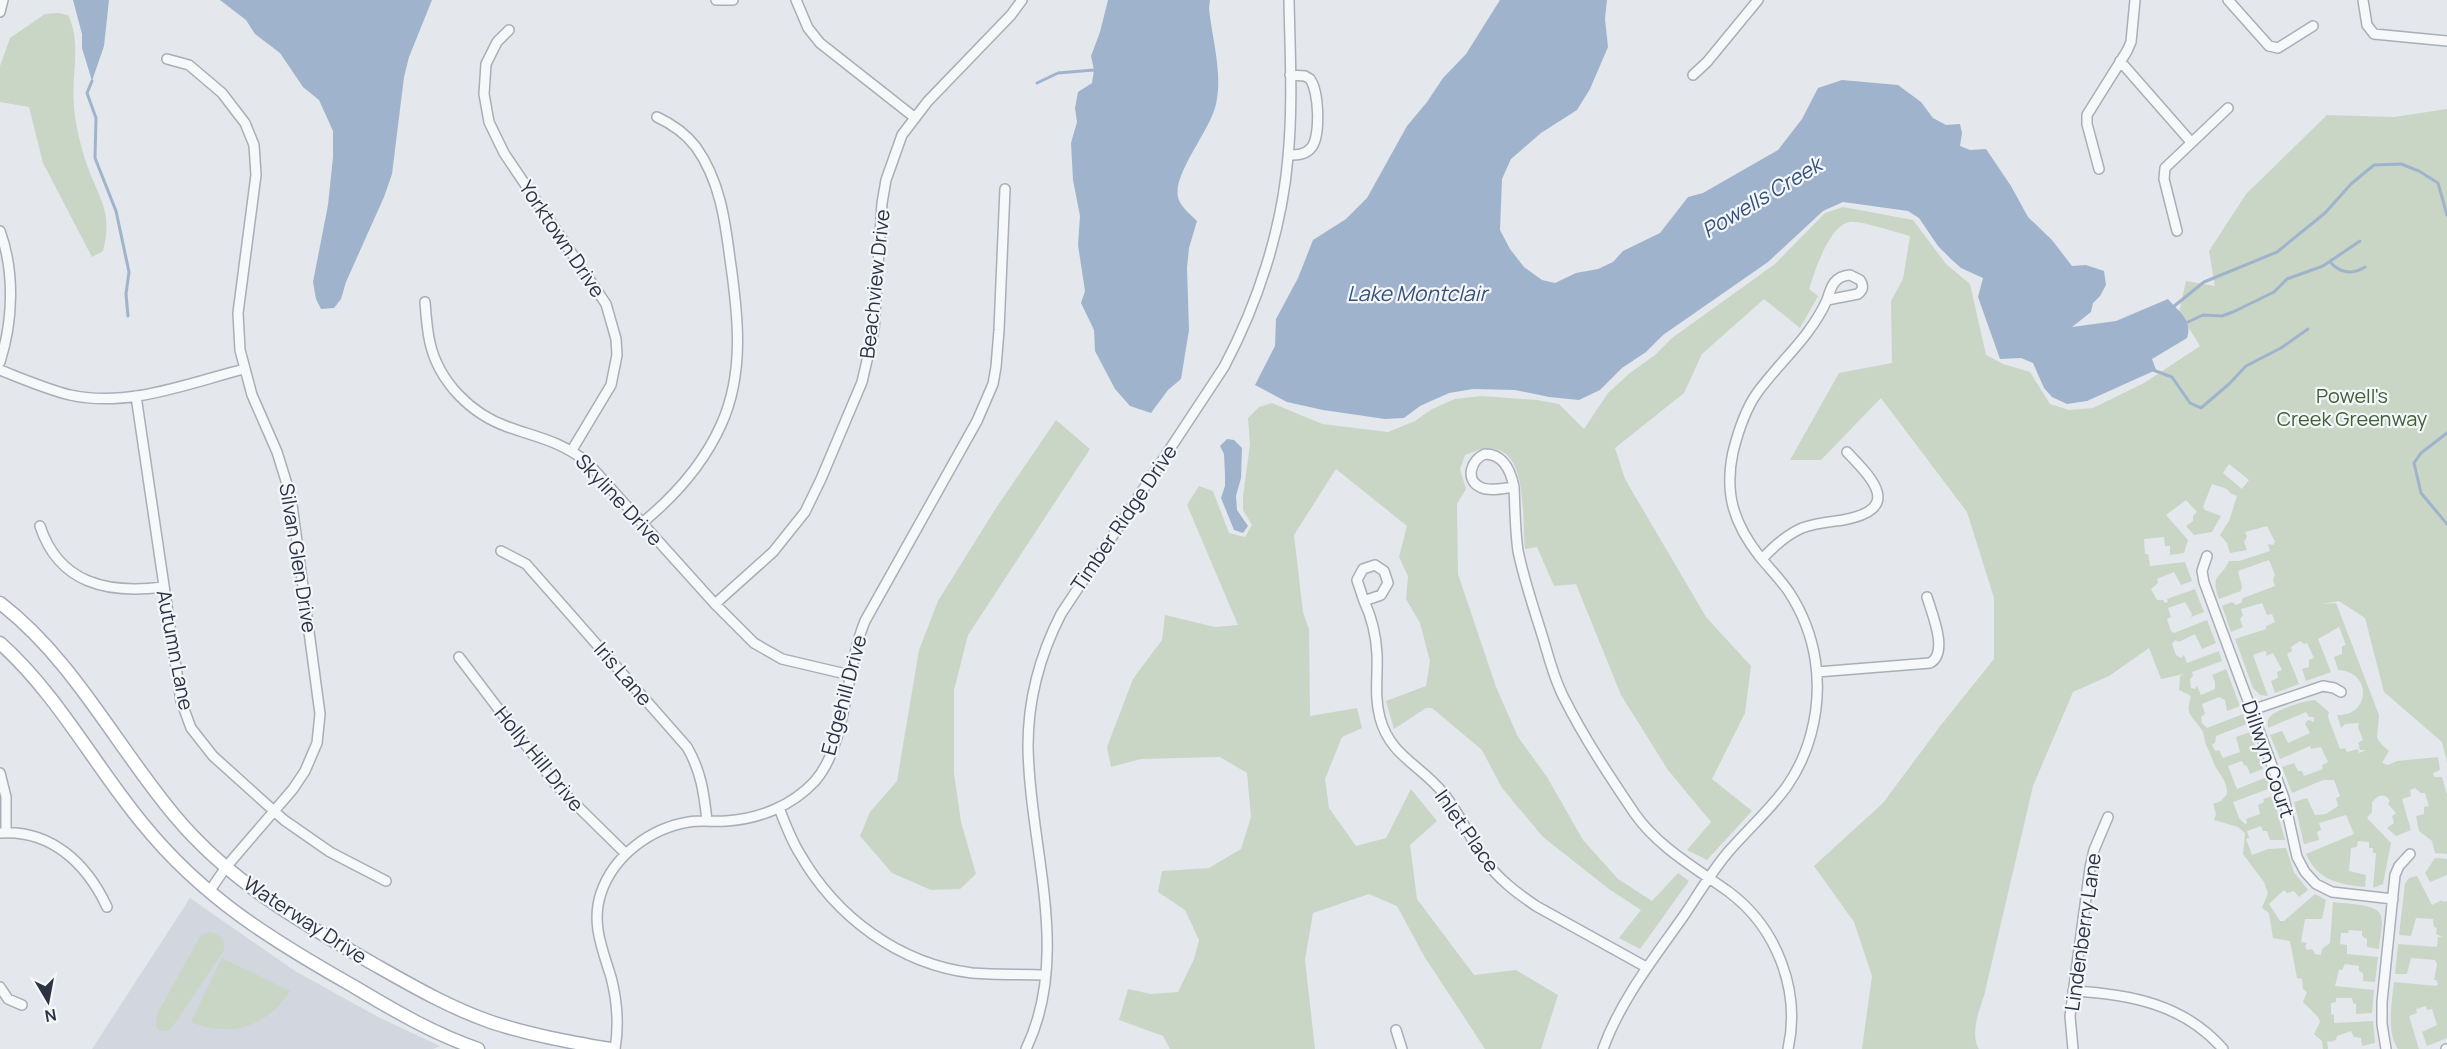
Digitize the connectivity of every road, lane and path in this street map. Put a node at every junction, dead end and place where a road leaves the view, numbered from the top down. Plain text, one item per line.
1 (3, 0) edge
2 (716, 0) edge
3 (733, 0) edge
4 (796, 0) edge
5 (1022, 0) edge
6 (1289, 0) edge
7 (1295, 0) edge
8 (1758, 0) edge
9 (2135, 0) edge
10 (2228, 0) edge
11 (2363, 0) edge
12 (0, 12) edge
13 (2313, 26) dead end
14 (509, 30) dead end
15 (2447, 41) edge
16 (167, 58) dead end
17 (2120, 61) junction
18 (1290, 75) junction
19 (1693, 75) dead end
20 (2228, 108) dead end
21 (657, 117) dead end
22 (914, 117) junction
23 (2191, 142) junction
24 (1289, 155) junction
25 (2099, 169) dead end
26 (1005, 189) dead end
27 (0, 231) edge
28 (2176, 231) dead end
29 (1827, 300) dead end
30 (425, 302) dead end
31 (0, 362) edge
32 (244, 369) junction
33 (0, 370) edge
34 (136, 396) junction
35 (572, 450) junction
36 (1847, 452) dead end
37 (1514, 488) junction
38 (642, 523) junction
39 (40, 526) dead end
40 (501, 551) dead end
41 (2207, 555) dead end
42 (1762, 559) junction
43 (163, 587) junction
44 (1928, 597) dead end
45 (1364, 601) dead end
46 (0, 603) edge
47 (715, 604) junction
48 (0, 643) edge
49 (459, 657) dead end
50 (1817, 672) junction
51 (850, 675) junction
52 (2341, 692) dead end
53 (2252, 710) junction
54 (0, 773) edge
55 (779, 808) junction
56 (274, 812) junction
57 (2108, 817) dead end
58 (706, 821) junction
59 (3, 833) edge
60 (626, 854) junction
61 (2410, 854) dead end
62 (226, 867) junction
63 (1708, 878) junction
64 (386, 881) dead end
65 (209, 892) junction
66 (2393, 899) junction
67 (107, 907) dead end
68 (1646, 967) junction
69 (1046, 975) junction
70 (0, 987) edge
71 (2073, 991) junction
72 (22, 1005) dead end
73 (1396, 1030) dead end
74 (478, 1049) edge
75 (610, 1049) edge
76 (615, 1049) edge
77 (1026, 1049) edge
78 (1402, 1049) edge
79 (1603, 1049) edge
80 (1788, 1049) edge
81 (2073, 1049) edge
82 (2223, 1049) edge
83 (2386, 1049) edge

1 - 12 street
2 - 3 street
4 - 22 street
5 - 22 street, Beachview Drive
6 - 7 street
6 - 18 street, Timber Ridge Drive
8 - 19 street
9 - 17 street
10 - 13 street
11 - 15 street
14 - 35 street, Yorktown Drive
16 - 32 street, Silvan Glen Drive
17 - 23 street
17 - 25 street
18 - 24 street, Timber Ridge Drive
18 - 24 street
20 - 23 street
21 - 38 street
22 - 47 street, Beachview Drive
23 - 28 street
24 - 69 street, Timber Ridge Drive
26 - 51 street, Edgehill Drive
27 - 31 street
29 - 42 street
30 - 35 street, Skyline Drive
32 - 34 street
32 - 56 street, Silvan Glen Drive
33 - 34 street
34 - 43 street, Autumn Lane
35 - 38 street, Skyline Drive
36 - 42 street
37 - 37 street
37 - 63 street
38 - 47 street, Skyline Drive
39 - 43 street
40 - 58 street, Iris Lane
41 - 53 street, Dillwyn Court
42 - 50 street
43 - 56 street, Autumn Lane
44 - 50 street
45 - 68 street, Inlet Place
46 - 62 main road, Waterway Drive
47 - 51 street, Skyline Drive
48 - 65 main road, Waterway Drive
49 - 60 street, Holly Hill Drive
50 - 63 street
51 - 55 street, Edgehill Drive
52 - 53 street
53 - 66 street, Dillwyn Court
54 - 59 street
55 - 58 street, Edgehill Drive
55 - 69 street
56 - 62 street, Silvan Glen Drive
56 - 64 street, Autumn Lane
57 - 71 street, Lindenberry Lane
58 - 60 street, Edgehill Drive
59 - 67 street
60 - 76 street, Edgehill Drive
61 - 66 street
62 - 65 street, Silvan Glen Drive
62 - 75 main road, Waterway Drive
63 - 68 street
63 - 80 street
65 - 74 main road, Waterway Drive
66 - 83 street
68 - 79 street
69 - 77 street, Timber Ridge Drive
70 - 72 street
71 - 81 street, Lindenberry Lane
71 - 82 street
73 - 78 street

